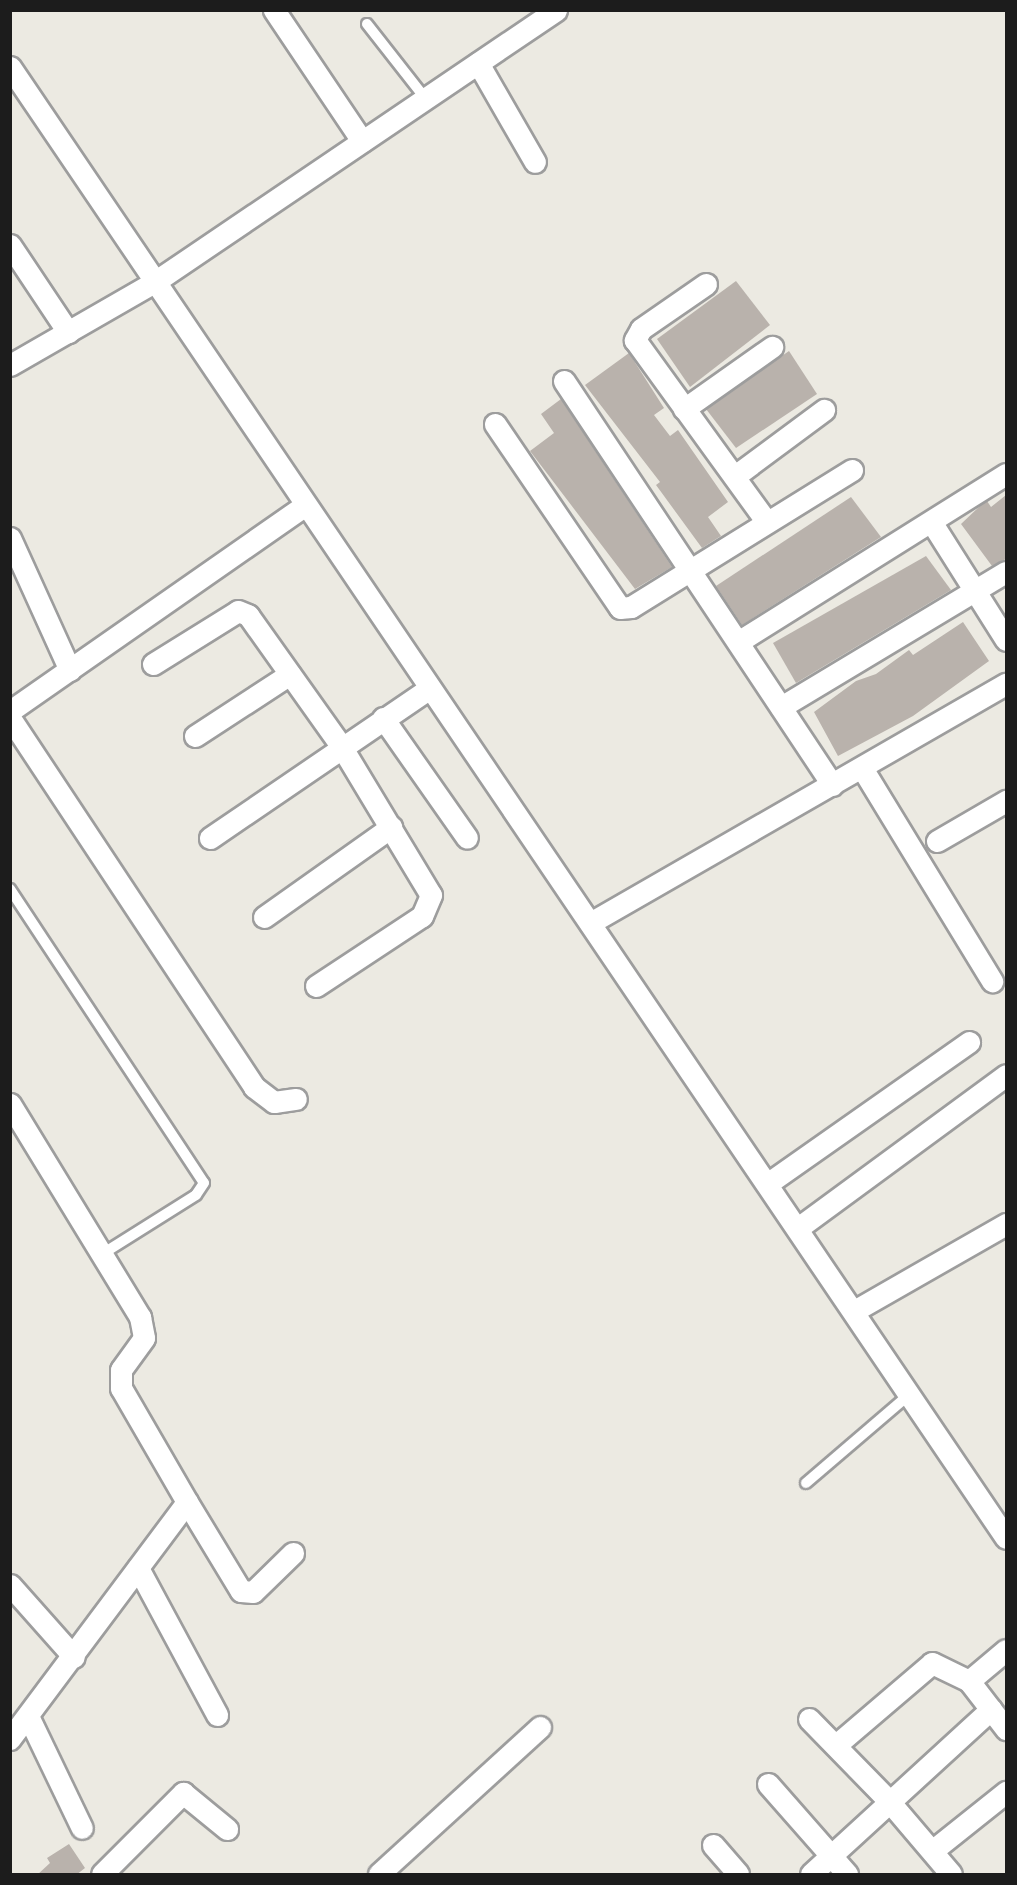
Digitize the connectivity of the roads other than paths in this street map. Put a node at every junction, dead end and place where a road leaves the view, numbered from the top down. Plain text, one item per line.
1 (274, 10) edge
2 (556, 10) edge
3 (367, 24) dead end
4 (10, 67) edge
5 (482, 69) junction
6 (425, 98) junction
7 (362, 141) junction
8 (535, 162) dead end
9 (10, 245) edge
10 (706, 284) dead end
11 (162, 291) junction
12 (68, 332) junction
13 (772, 347) dead end
14 (10, 366) edge
15 (564, 381) dead end
16 (684, 409) junction
17 (824, 410) dead end
18 (495, 424) dead end
19 (852, 470) dead end
20 (1006, 474) edge
21 (735, 476) junction
22 (313, 516) junction
23 (766, 521) junction
24 (932, 523) junction
25 (10, 538) edge
26 (690, 568) junction
27 (1006, 572) edge
28 (975, 591) junction
29 (1006, 640) edge
30 (738, 642) junction
31 (153, 664) dead end
32 (70, 670) junction
33 (290, 674) junction
34 (1006, 684) edge
35 (430, 688) junction
36 (781, 707) junction
37 (383, 718) junction
38 (14, 723) edge
39 (195, 736) dead end
40 (341, 746) junction
41 (862, 768) junction
42 (832, 785) junction
43 (1006, 801) edge
44 (391, 827) junction
45 (210, 837) dead end
46 (467, 838) dead end
47 (937, 841) dead end
48 (10, 889) edge
49 (264, 917) dead end
50 (590, 923) junction
51 (992, 981) dead end
52 (316, 986) dead end
53 (969, 1042) dead end
54 (1006, 1075) edge
55 (296, 1099) dead end
56 (10, 1104) edge
57 (767, 1184) junction
58 (1006, 1224) edge
59 (798, 1228) junction
60 (104, 1253) junction
61 (854, 1311) junction
62 (910, 1394) junction
63 (806, 1483) dead end
64 (187, 1502) junction
65 (1006, 1538) edge
66 (293, 1553) dead end
67 (138, 1568) junction
68 (10, 1585) edge
69 (1006, 1650) edge
70 (74, 1657) junction
71 (969, 1682) junction
72 (991, 1709) junction
73 (217, 1715) dead end
74 (28, 1716) junction
75 (809, 1719) dead end
76 (540, 1727) dead end
77 (1006, 1729) edge
78 (10, 1740) edge
79 (836, 1745) junction
80 (768, 1784) dead end
81 (1006, 1792) edge
82 (888, 1800) junction
83 (82, 1828) dead end
84 (227, 1829) dead end
85 (713, 1845) dead end
86 (932, 1851) junction
87 (831, 1855) junction
88 (102, 1875) edge
89 (379, 1875) edge
90 (738, 1875) edge
91 (811, 1875) edge
92 (847, 1875) edge
93 (951, 1875) edge

1 - 7 street
2 - 5 street
3 - 6 lane
4 - 11 street
5 - 6 street
5 - 8 street
6 - 7 street
7 - 11 street
9 - 12 street
10 - 16 street
11 - 12 street
11 - 22 street
12 - 14 street
13 - 16 street
15 - 26 street
16 - 21 street
17 - 21 street
18 - 26 street
19 - 23 street
20 - 24 street
21 - 23 street
22 - 32 street
22 - 35 street
23 - 26 street
24 - 28 street
24 - 30 street
25 - 32 street
26 - 30 street
27 - 28 street
28 - 29 street
28 - 36 street
30 - 36 street
31 - 33 street
32 - 38 street
33 - 39 street
33 - 40 street
34 - 41 street
35 - 37 street
35 - 50 street
36 - 42 street
37 - 40 street
37 - 46 street
38 - 55 street
40 - 44 street
40 - 45 street
41 - 42 street
41 - 51 street
42 - 50 street
43 - 47 street
44 - 49 street
44 - 52 street
48 - 60 lane
50 - 57 street
53 - 57 street
54 - 59 street
56 - 60 street
57 - 59 street
58 - 61 street
59 - 61 street
60 - 64 street
61 - 62 street
62 - 63 lane
62 - 65 street
64 - 66 street
64 - 67 street
67 - 70 street
67 - 73 street
68 - 70 street
69 - 71 street
70 - 74 street
71 - 72 street
71 - 79 street
72 - 77 street
72 - 82 street
74 - 78 street
74 - 83 street
75 - 79 street
76 - 89 street
79 - 82 street
80 - 87 street
81 - 86 street
82 - 86 street
82 - 87 street
84 - 88 street
85 - 90 street
86 - 93 street
87 - 91 street
87 - 92 street

